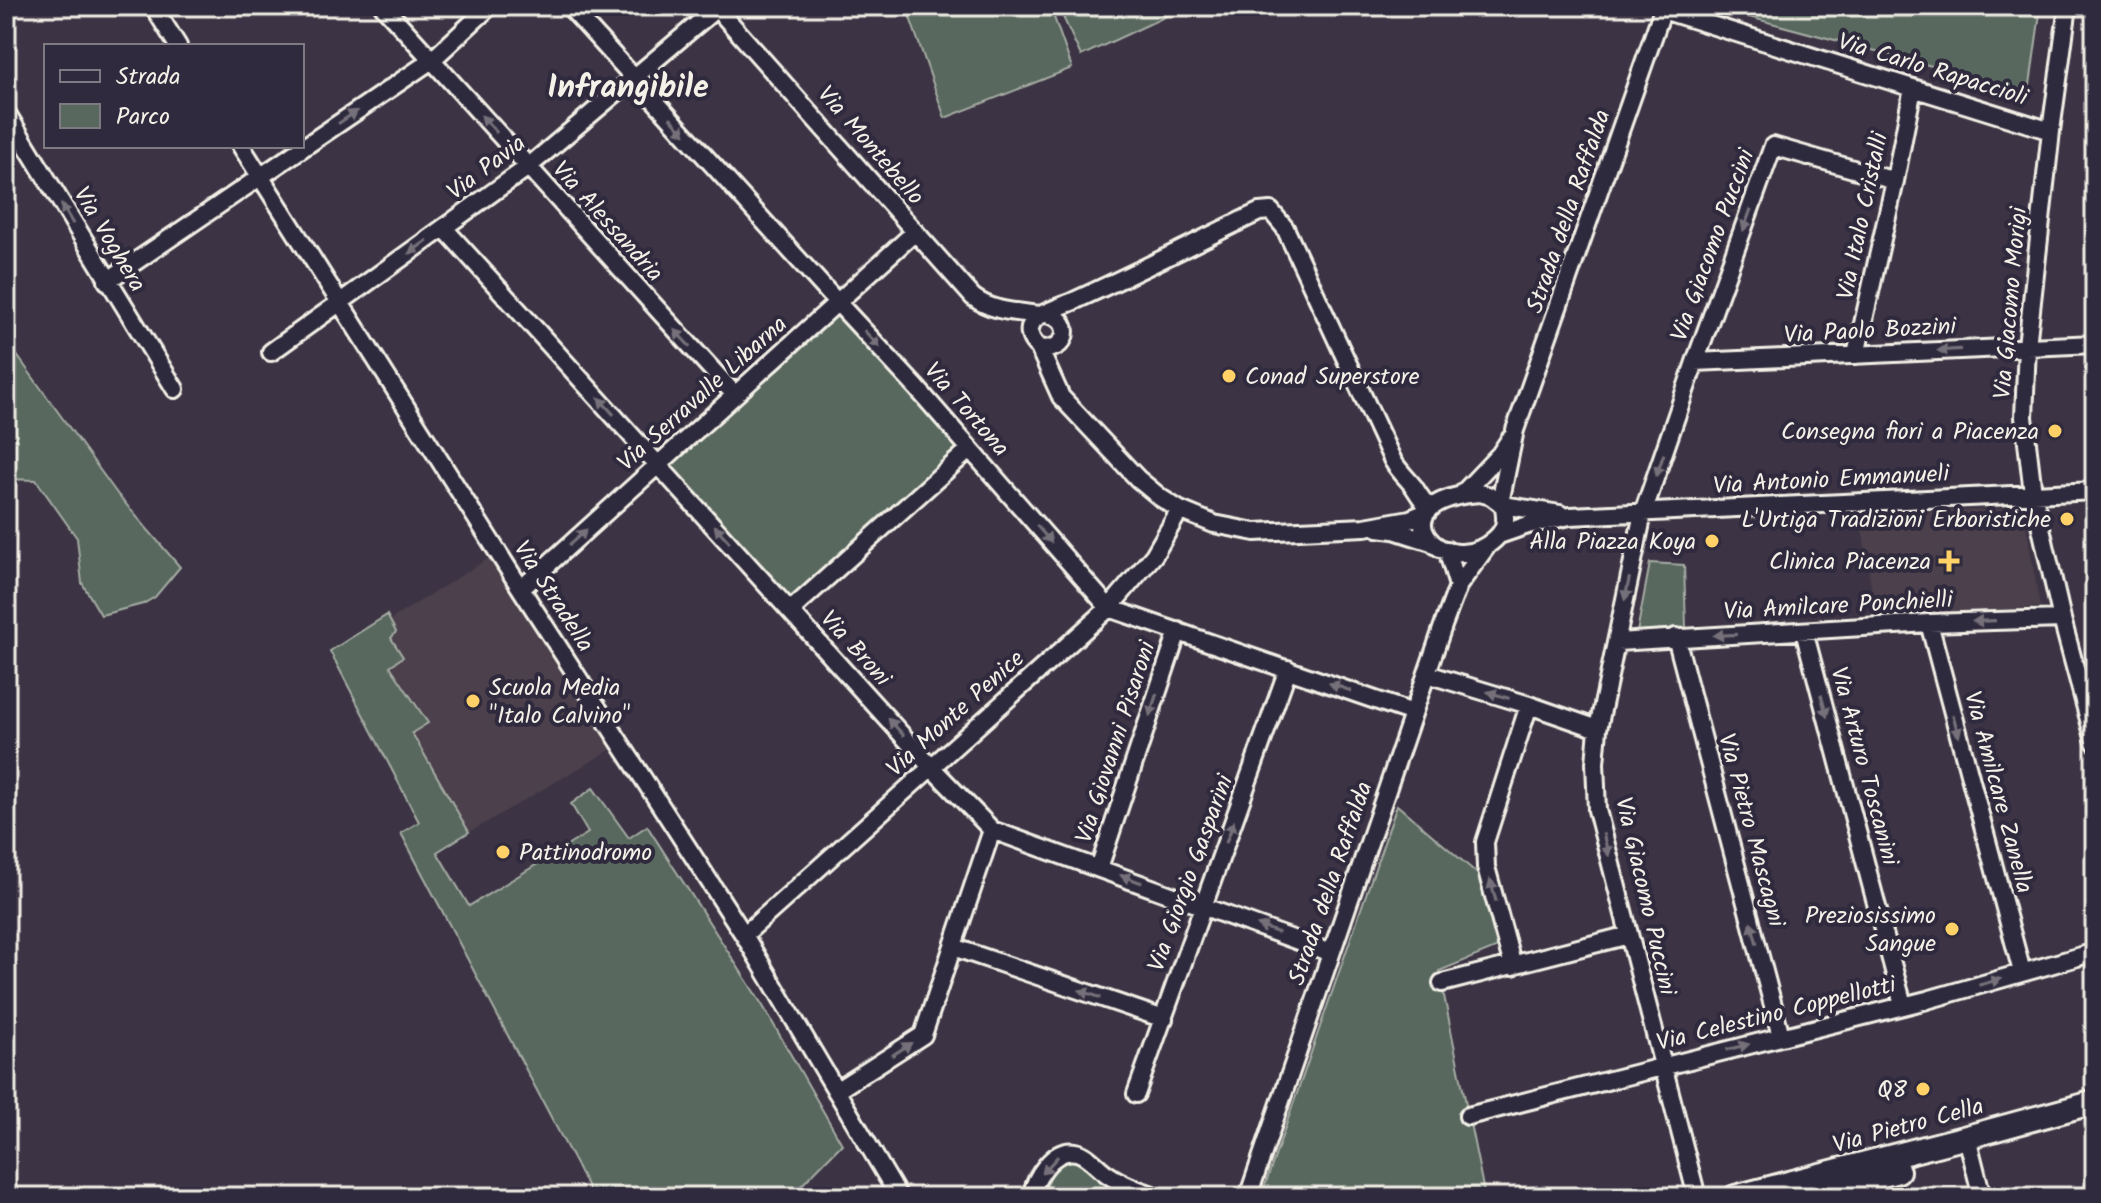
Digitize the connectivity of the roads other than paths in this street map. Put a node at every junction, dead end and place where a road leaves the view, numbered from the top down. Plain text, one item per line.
1 (153, 6) edge
2 (383, 6) edge
3 (490, 6) edge
4 (569, 6) edge
5 (2068, 6) edge
6 (717, 7) edge
7 (1664, 8) edge
8 (177, 44) edge
9 (432, 60) junction
10 (634, 77) junction
11 (1913, 88) junction
12 (6, 112) edge
13 (2051, 131) junction
14 (304, 146) edge
15 (242, 148) edge
16 (302, 148) edge
17 (528, 167) junction
18 (260, 176) junction
19 (1895, 181) junction
20 (444, 228) junction
21 (915, 232) junction
22 (107, 281) junction
23 (1081, 298) junction
24 (837, 302) junction
25 (340, 303) junction
26 (995, 309) junction
27 (1043, 314) junction
28 (1064, 325) junction
29 (1029, 333) junction
30 (1059, 344) junction
31 (2095, 344) edge
32 (2027, 346) junction
33 (1039, 348) junction
34 (271, 352) dead end
35 (1856, 355) junction
36 (1695, 362) junction
37 (1052, 380) junction
38 (175, 389) dead end
39 (735, 395) junction
40 (1515, 430) junction
41 (970, 449) junction
42 (659, 464) junction
43 (1412, 484) junction
44 (2095, 491) edge
45 (2033, 493) junction
46 (1456, 496) junction
47 (1502, 504) junction
48 (1180, 510) junction
49 (1428, 510) junction
50 (1643, 513) junction
51 (1570, 516) junction
52 (1365, 527) junction
53 (1493, 540) junction
54 (1431, 542) junction
55 (1447, 550) junction
56 (1458, 586) junction
57 (521, 589) junction
58 (1109, 608) junction
59 (790, 611) junction
60 (2062, 619) junction
61 (1929, 623) junction
62 (1178, 631) junction
63 (1804, 631) junction
64 (1676, 637) junction
65 (1617, 642) junction
66 (1288, 669) junction
67 (1427, 674) junction
68 (1529, 705) junction
69 (1413, 713) junction
70 (1598, 729) junction
71 (2095, 742) edge
72 (931, 767) junction
73 (992, 830) junction
74 (1099, 868) junction
75 (1204, 906) junction
76 (744, 935) junction
77 (1629, 935) junction
78 (953, 947) junction
79 (2095, 952) edge
80 (1331, 953) junction
81 (1513, 966) junction
82 (2022, 972) junction
83 (1442, 983) dead end
84 (1903, 1005) junction
85 (1164, 1019) junction
86 (1781, 1036) junction
87 (1663, 1066) junction
88 (836, 1091) junction
89 (1136, 1094) dead end
90 (2095, 1102) edge
91 (1468, 1116) dead end
92 (2095, 1118) edge
93 (1969, 1144) junction
94 (1849, 1183) edge
95 (1126, 1192) edge
96 (899, 1197) edge
97 (1031, 1197) edge
98 (1159, 1197) edge
99 (1248, 1197) edge
100 (1697, 1197) edge
101 (1735, 1197) edge
102 (1798, 1197) edge
103 (1982, 1197) edge

1 - 8 street
2 - 9 street, Via Alessandria
3 - 9 street
4 - 10 street, Via Tortona
5 - 13 street, Via Giacomo Morigi
6 - 10 street, Via Pavia
6 - 21 street, Via Montebello
7 - 11 street, Via Carlo Rapaccioli
7 - 40 street, Strada della Raffalda
14 -> 9 street
17 -> 9 street, Via Alessandria
10 - 17 street, Via Pavia
10 -> 24 street, Via Tortona
11 - 13 street, Via Carlo Rapaccioli
11 - 19 street, Via Italo Cristalli
22 -> 12 street, Via Voghera
13 - 32 street, Via Giacomo Morigi
15 - 18 street, Via Stradella
18 -> 16 street
17 - 20 street, Via Pavia
39 -> 17 street, Via Alessandria
18 - 22 street
18 - 25 street, Via Stradella
19 - 35 street, Via Italo Cristalli
19 -> 36 street, Via Giacomo Puccini
20 -> 25 street, Via Pavia
42 -> 20 street, Via Broni
21 - 24 street, Via Serravalle Libarna
21 - 26 street, Via Montebello
22 - 38 street, Via Voghera
23 - 27 street
23 - 28 street
23 - 43 street
24 - 39 street, Via Serravalle Libarna
24 -> 41 street, Via Tortona
25 - 34 street, Via Pavia
25 - 57 street, Via Stradella
26 - 27 street, Via Montebello
26 - 29 street, Via Montebello
27 - 28 street
27 - 29 street
28 - 30 street
29 - 33 street
30 - 33 street
30 - 37 street
31 - 32 street, Via Paolo Bozzini
32 -> 35 street, Via Paolo Bozzini
32 - 45 street, Via Giacomo Morigi
33 - 37 street
35 - 36 street, Via Paolo Bozzini
36 -> 50 street, Via Giacomo Puccini
37 - 48 street
39 - 42 street, Via Serravalle Libarna
40 - 46 street, Strada della Raffalda
40 - 47 street, Strada della Raffalda
41 -> 58 street, Via Tortona
41 - 59 street
57 -> 42 street, Via Serravalle Libarna
59 -> 42 street, Via Broni
43 - 46 street
43 - 49 street
44 - 45 street, Via Antonio Emmanueli
45 - 50 street, Via Antonio Emmanueli
45 - 60 street, Via Giacomo Morigi
46 - 47 street
46 - 49 street, Strada della Raffalda
47 - 51 street, Via Antonio Emmanueli
47 - 53 street, Strada della Raffalda
48 - 52 street
48 - 58 street, Via Monte Penice
49 - 52 street
49 - 54 street
50 - 51 street, Via Antonio Emmanueli
50 -> 65 street, Via Giacomo Puccini
51 - 53 street, Via Antonio Emmanueli
52 - 54 street
53 - 55 street
53 - 56 street, Strada della Raffalda
54 - 55 street
55 - 56 street
56 - 67 street, Strada della Raffalda
57 - 76 street, Via Stradella
58 - 62 street
58 - 72 street, Via Monte Penice
72 -> 59 street, Via Broni
60 -> 61 street, Via Amilcare Ponchielli
60 - 71 street, Via Giacomo Morigi
61 - 63 street, Via Amilcare Ponchielli
61 -> 82 street, Via Amilcare Zanella
62 - 66 street
62 -> 74 street, Via Giovanni Pisaroni
63 -> 64 street, Via Amilcare Ponchielli
63 -> 84 street, Via Arturo Toscanini
64 - 65 street, Via Amilcare Ponchielli
86 -> 64 street, Via Pietro Mascagni
65 - 70 street, Via Giacomo Puccini
69 -> 66 street
75 -> 66 street, Via Giorgio Gasparini
68 -> 67 street
67 - 69 street, Strada della Raffalda
68 - 70 street
81 -> 68 street
69 - 80 street, Strada della Raffalda
70 -> 77 street, Via Giacomo Puccini
72 - 73 street, Via Broni
72 - 76 street, Via Monte Penice
73 - 74 street, Via Broni
73 - 78 street
75 -> 74 street, Via Broni
80 -> 75 street, Via Broni
75 - 85 street, Via Giorgio Gasparini
76 - 88 street, Via Stradella
77 - 81 street
77 - 87 street, Via Giacomo Puccini
85 -> 78 street
88 -> 78 street
79 - 82 street, Via Celestino Coppellotti
80 - 99 street, Strada della Raffalda
81 - 83 street
84 -> 82 street, Via Celestino Coppellotti
84 - 86 street, Via Celestino Coppellotti
85 - 89 street, Via Giorgio Gasparini
87 -> 86 street, Via Celestino Coppellotti
87 - 91 street, Via Celestino Coppellotti
87 - 100 street, Via Giacomo Puccini
88 - 96 street, Via Stradella
90 - 93 main road, Via Pietro Cella
92 - 93 main road, Via Pietro Cella
93 - 94 main road, Via Pietro Cella
93 - 103 street
94 - 101 main road, Via Pietro Cella
94 - 102 main road, Via Pietro Cella
95 -> 97 street
95 - 98 street

